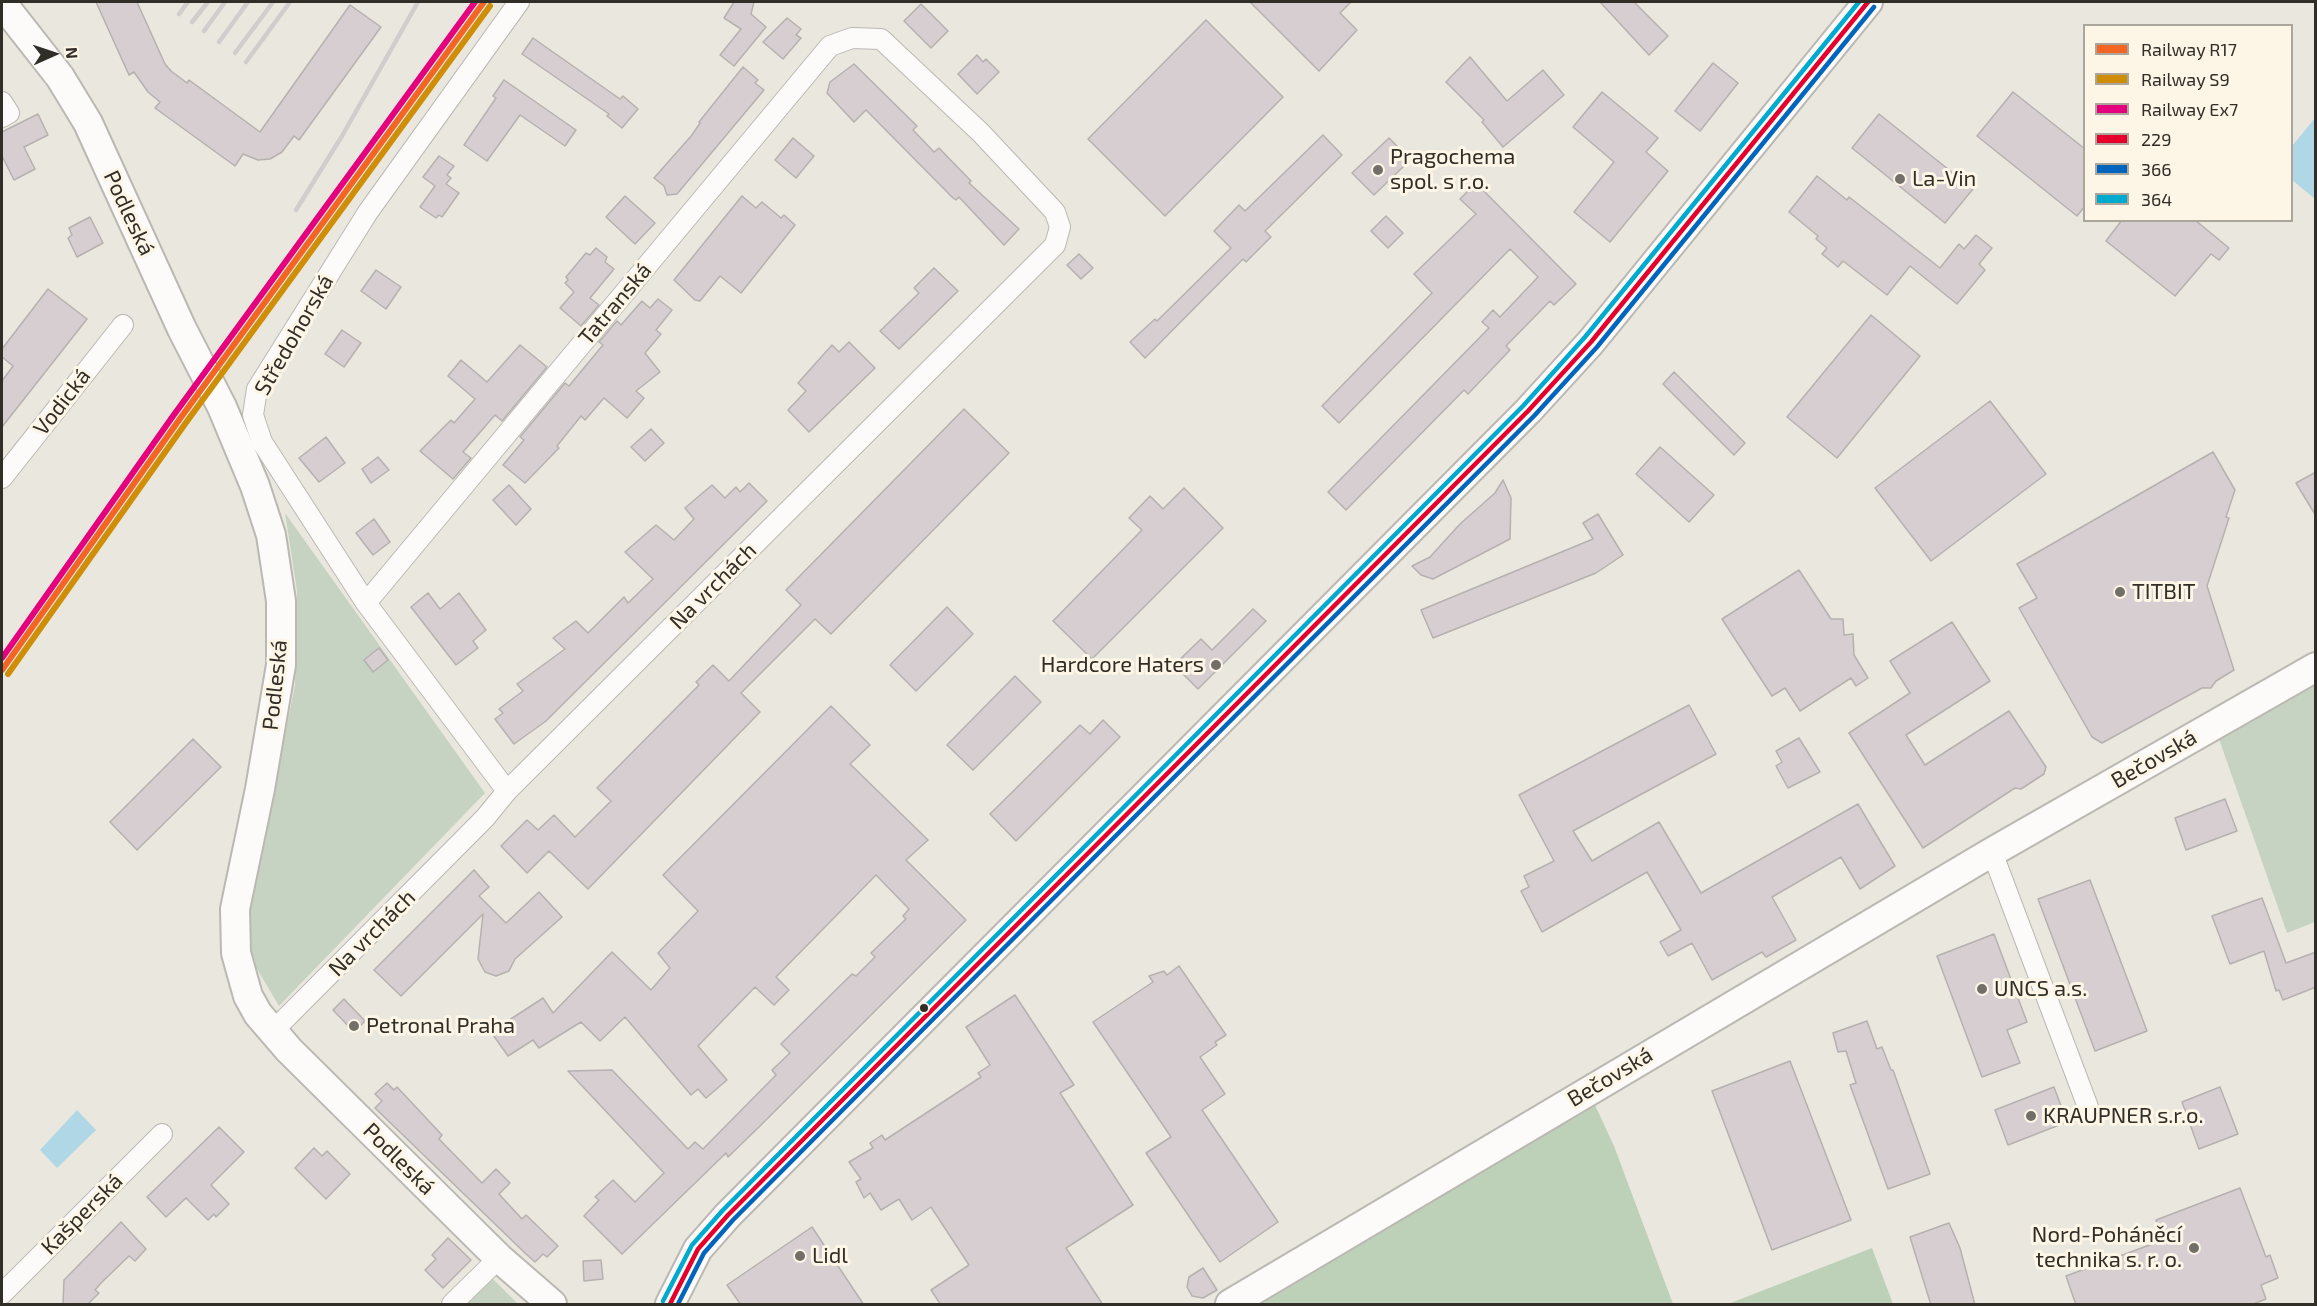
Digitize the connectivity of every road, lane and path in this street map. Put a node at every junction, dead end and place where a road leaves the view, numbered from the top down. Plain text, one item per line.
1 (519, 2) edge
2 (1868, 2) edge
3 (2, 3) edge
4 (881, 39) joint
5 (123, 325) dead end
6 (2, 478) edge
7 (366, 603) junction
8 (2316, 667) edge
9 (507, 791) junction
10 (1992, 852) junction
11 (272, 1032) junction
12 (2091, 1115) dead end
13 (162, 1134) dead end
14 (499, 1258) junction
15 (2, 1294) edge
16 (452, 1305) edge
17 (552, 1305) edge
18 (670, 1305) edge
19 (1230, 1305) edge

1 - 7 street, Středohorská
2 - 18 main road
3 - 11 main road, Podleská
4 - 7 street, Tatranská
4 - 9 street, Na vrchách
5 - 6 street, Vodická
7 - 9 street, Středohorská
8 - 10 main road, Bečovská
9 - 11 street, Na vrchách
10 - 12 street
10 - 19 main road, Bečovská
11 - 14 main road, Podleská
13 - 15 street, Kašperská
14 - 16 street
14 - 17 main road, Podleská

